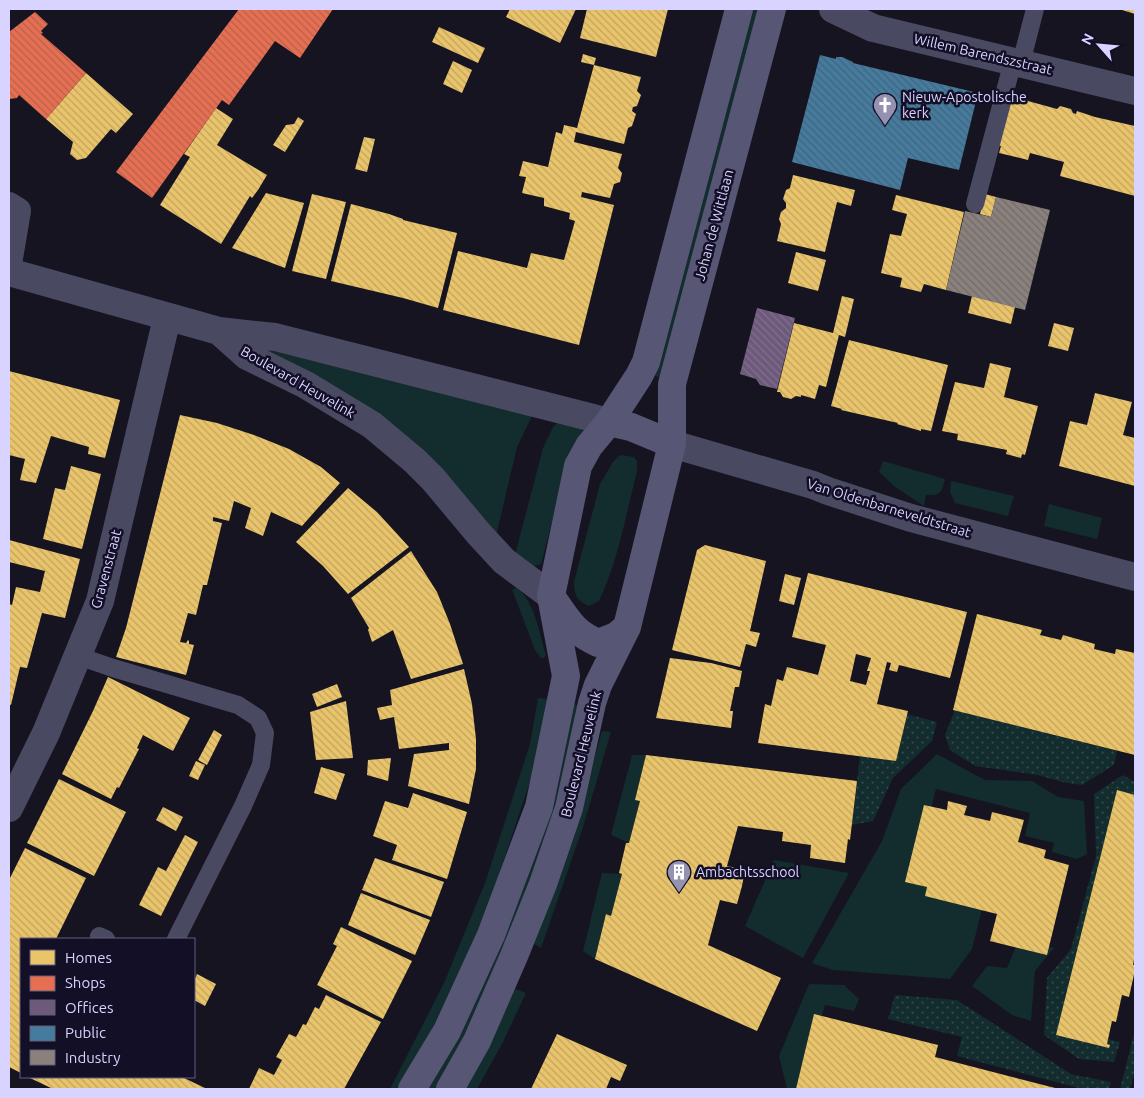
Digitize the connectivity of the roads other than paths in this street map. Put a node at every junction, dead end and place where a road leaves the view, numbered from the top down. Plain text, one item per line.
1 (739, 9) edge
2 (772, 9) edge
3 (833, 9) edge
4 (1035, 9) edge
5 (1017, 62) junction
6 (1135, 91) edge
7 (975, 204) dead end
8 (9, 206) edge
9 (9, 258) edge
10 (9, 272) edge
11 (168, 318) junction
12 (220, 331) junction
13 (609, 422) junction
14 (672, 444) junction
15 (1135, 577) edge
16 (551, 596) junction
17 (627, 626) junction
18 (78, 656) junction
19 (9, 808) edge
20 (177, 938) edge
21 (412, 1089) edge
22 (450, 1089) edge

1 - 13 main road
2 - 14 main road, Johan de Wittlaan
3 - 5 street, Willem Barendszstraat
4 - 5 lane
5 - 6 street, Willem Barendszstraat
5 - 7 lane
8 - 9 street
10 - 11 street, Boulevard Heuvelink
11 - 12 street, Boulevard Heuvelink
11 - 18 street, Gravenstraat
12 - 13 street, Boulevard Heuvelink
12 - 16 street, Boulevard Heuvelink
13 - 14 main road, Boulevard Heuvelink
13 - 16 main road, Boulevard Heuvelink
14 - 15 street, Van Oldenbarneveldtstraat
14 - 17 main road, Boulevard Heuvelink
16 - 17 main road
16 - 21 main road, Boulevard Heuvelink
17 - 22 main road, Boulevard Heuvelink
18 - 19 street, Gravenstraat
18 - 20 lane

